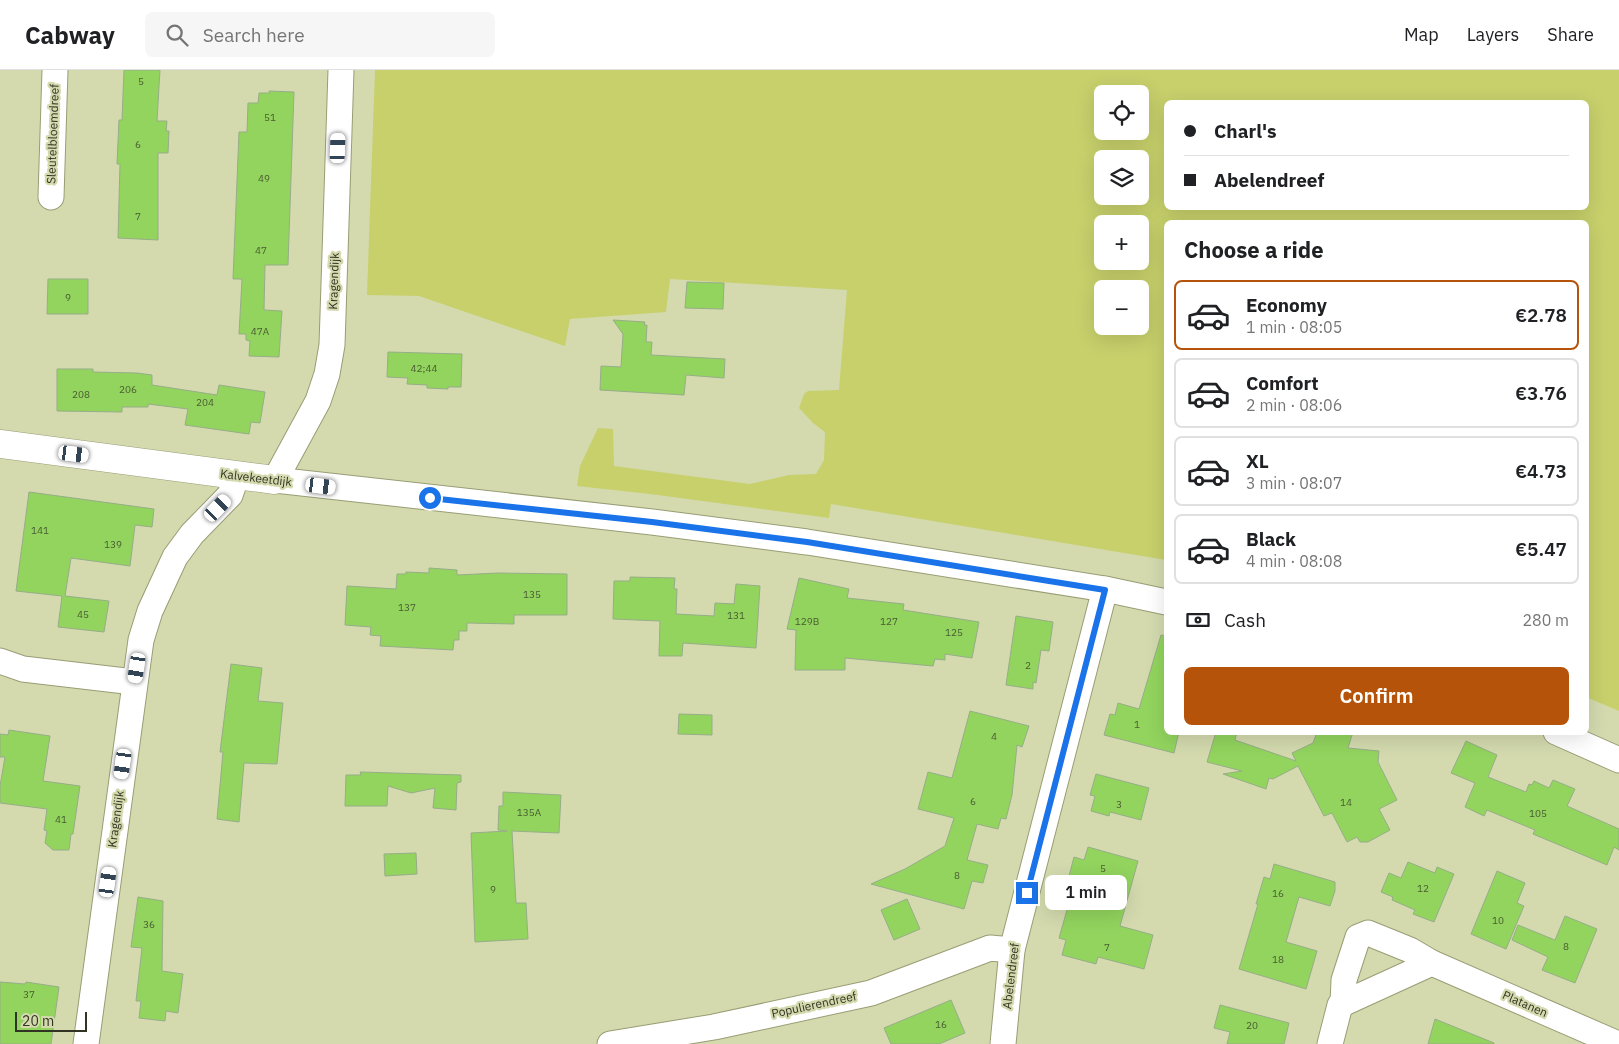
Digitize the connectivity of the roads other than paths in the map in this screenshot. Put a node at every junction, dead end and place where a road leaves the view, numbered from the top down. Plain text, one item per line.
1 (55, 70) edge
2 (341, 70) edge
3 (51, 197) dead end
4 (0, 444) edge
5 (237, 475) junction
6 (275, 480) junction
7 (1105, 590) junction
8 (1164, 602) edge
9 (0, 661) edge
10 (134, 682) junction
11 (1563, 735) edge
12 (1619, 760) edge
13 (1012, 950) junction
14 (1432, 963) junction
15 (1343, 1004) junction
16 (714, 1035) edge
17 (86, 1044) edge
18 (610, 1044) edge
19 (1003, 1044) edge
20 (1330, 1044) edge
21 (1618, 1044) edge

1 - 3 street, Sleutelbloemdreef
2 - 6 street, Kragendijk
4 - 5 street, Kalvekeetdijk
5 - 6 street, Kalvekeetdijk
5 - 10 street, Kragendijk
6 - 7 street, Kalvekeetdijk
7 - 8 street, Kalvekeetdijk
7 - 13 street, Abelendreef
9 - 10 street
10 - 17 street, Kragendijk
11 - 12 street
13 - 16 street, Populierendreef
13 - 19 street, Abelendreef
14 - 15 street
14 - 15 street, Platanen
14 - 21 street, Platanen
15 - 20 street, Platanen
16 - 18 street, Populierendreef

